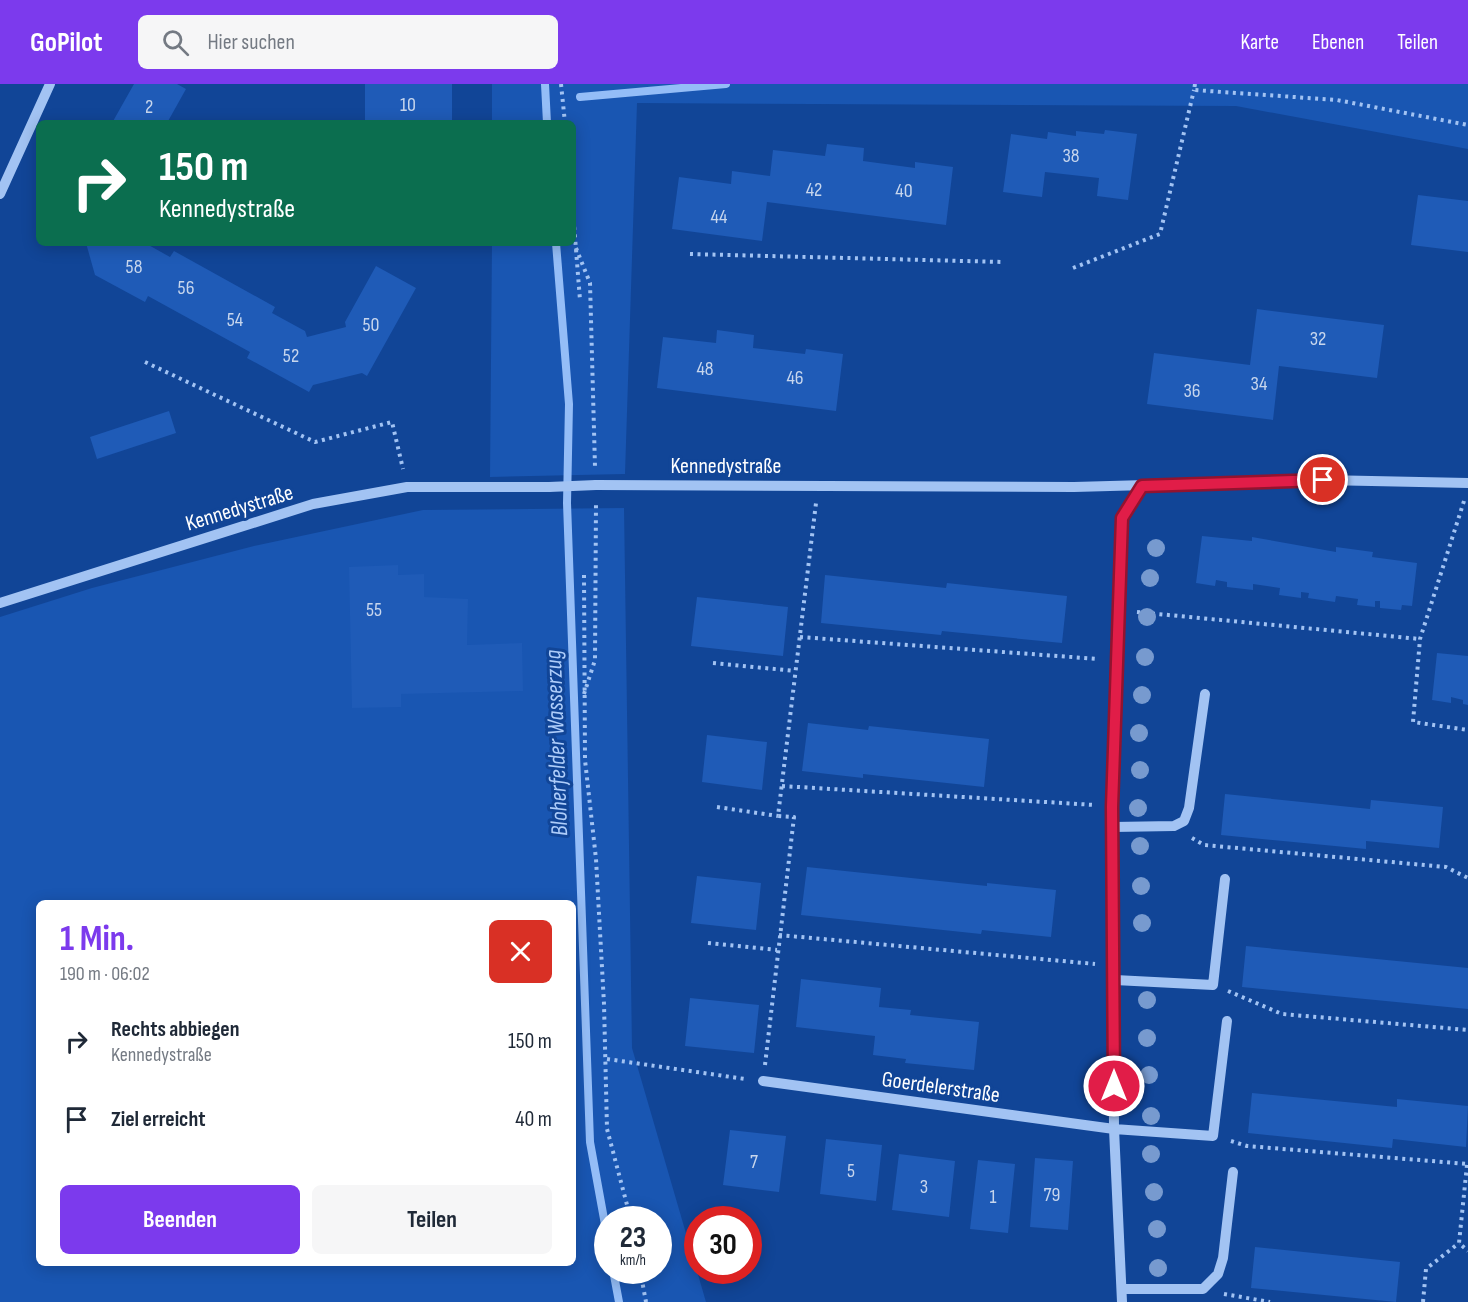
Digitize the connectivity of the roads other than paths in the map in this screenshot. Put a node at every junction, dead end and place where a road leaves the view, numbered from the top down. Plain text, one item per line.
1 (50, 84) edge
2 (0, 194) edge
3 (1468, 483) edge
4 (1142, 486) junction
5 (0, 603) edge
6 (1205, 694) dead end
7 (1113, 827) junction
8 (1226, 879) dead end
9 (1115, 980) junction
10 (1227, 1021) dead end
11 (763, 1081) road end
12 (1114, 1129) junction
13 (1233, 1172) dead end
14 (1122, 1289) junction
15 (1122, 1302) edge

1 - 2 street
3 - 4 street, Kennedystraße
4 - 5 street, Kennedystraße, bridge
4 - 7 street
6 - 7 street
7 - 9 street
8 - 9 street
9 - 12 street
10 - 12 street, Goerdelerstraße
11 - 12 street, Goerdelerstraße
12 - 14 street
13 - 14 street
14 - 15 street

